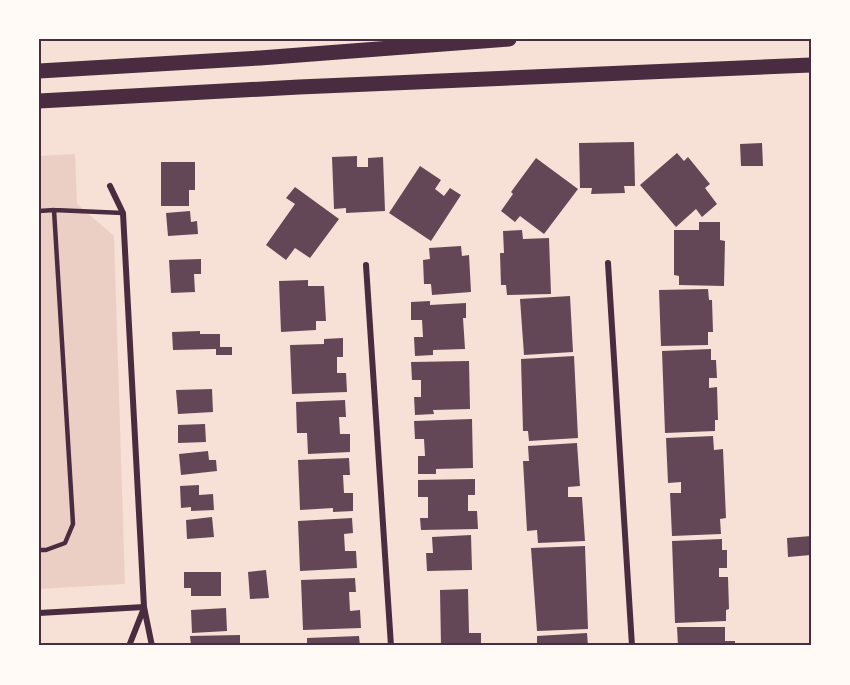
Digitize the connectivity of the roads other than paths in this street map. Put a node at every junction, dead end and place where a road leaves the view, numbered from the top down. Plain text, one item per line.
1 (509, 39) edge
2 (811, 65) edge
3 (39, 71) edge
4 (39, 101) edge
5 (110, 186) dead end
6 (54, 210) junction
7 (39, 211) edge
8 (123, 213) junction
9 (608, 263) dead end
10 (366, 265) dead end
11 (39, 550) edge
12 (144, 607) junction
13 (39, 613) edge
14 (129, 646) edge
15 (152, 646) edge
16 (391, 646) edge
17 (632, 646) edge

1 - 3 main road
2 - 4 main road
5 - 8 street
6 - 7 lane
6 - 8 lane
6 - 11 lane
8 - 12 street
9 - 17 street
10 - 16 street
12 - 13 street
12 - 14 street
12 - 15 street

